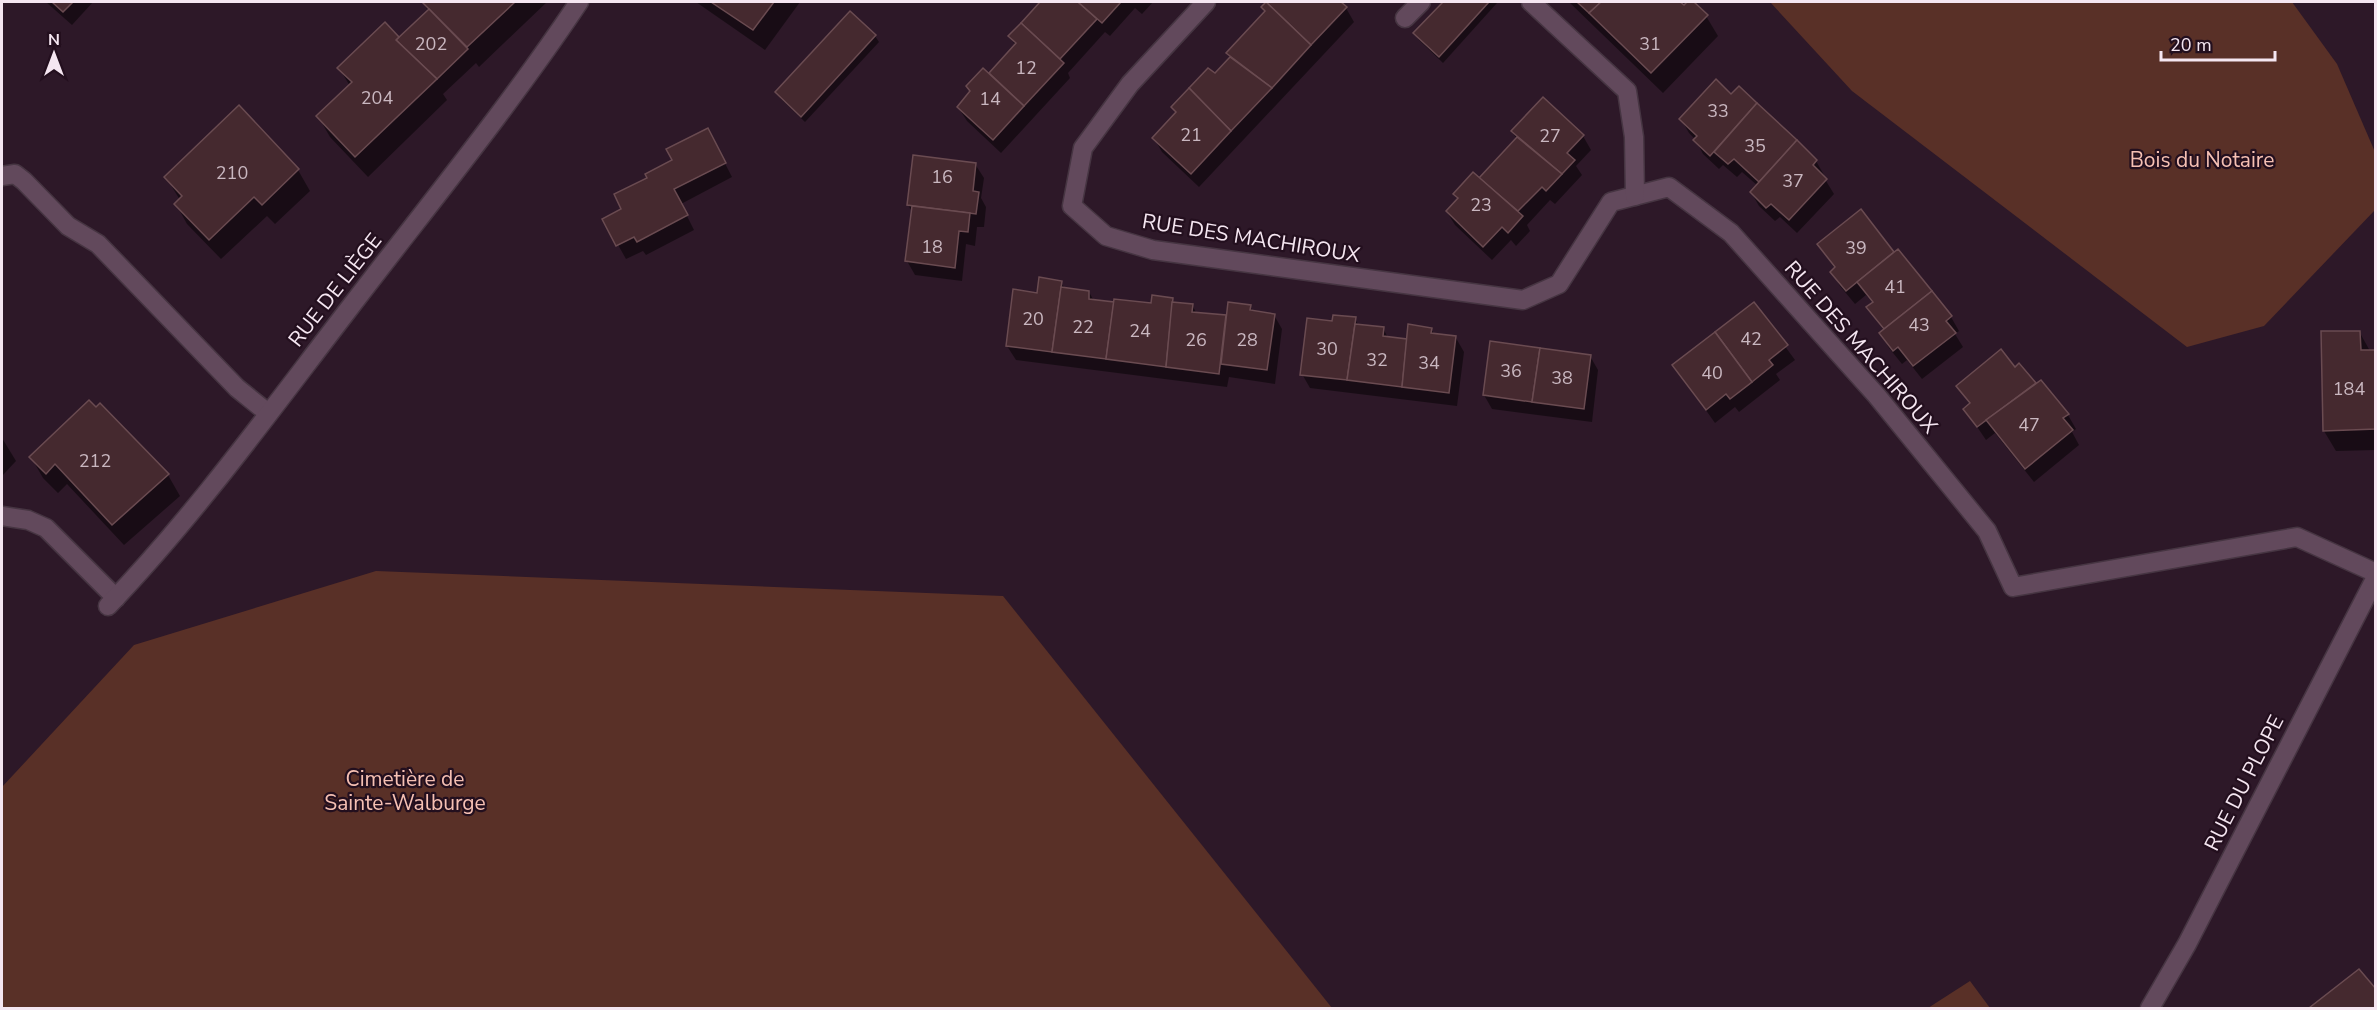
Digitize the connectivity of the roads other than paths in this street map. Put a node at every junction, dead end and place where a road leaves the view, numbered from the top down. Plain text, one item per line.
1 (579, 2) edge
2 (1206, 2) edge
3 (1420, 2) edge
4 (1531, 2) edge
5 (1405, 18) dead end
6 (2, 176) edge
7 (1635, 196) junction
8 (268, 413) junction
9 (2, 516) edge
10 (2376, 575) edge
11 (2150, 1008) edge

1 - 8 street, RUE DE LIÈGE
2 - 7 street, RUE DES MACHIROUX
3 - 5 street
4 - 7 street
6 - 8 street
7 - 10 street, RUE DES MACHIROUX
8 - 9 street, RUE DE LIÈGE
10 - 11 street, RUE DU PLOPE

